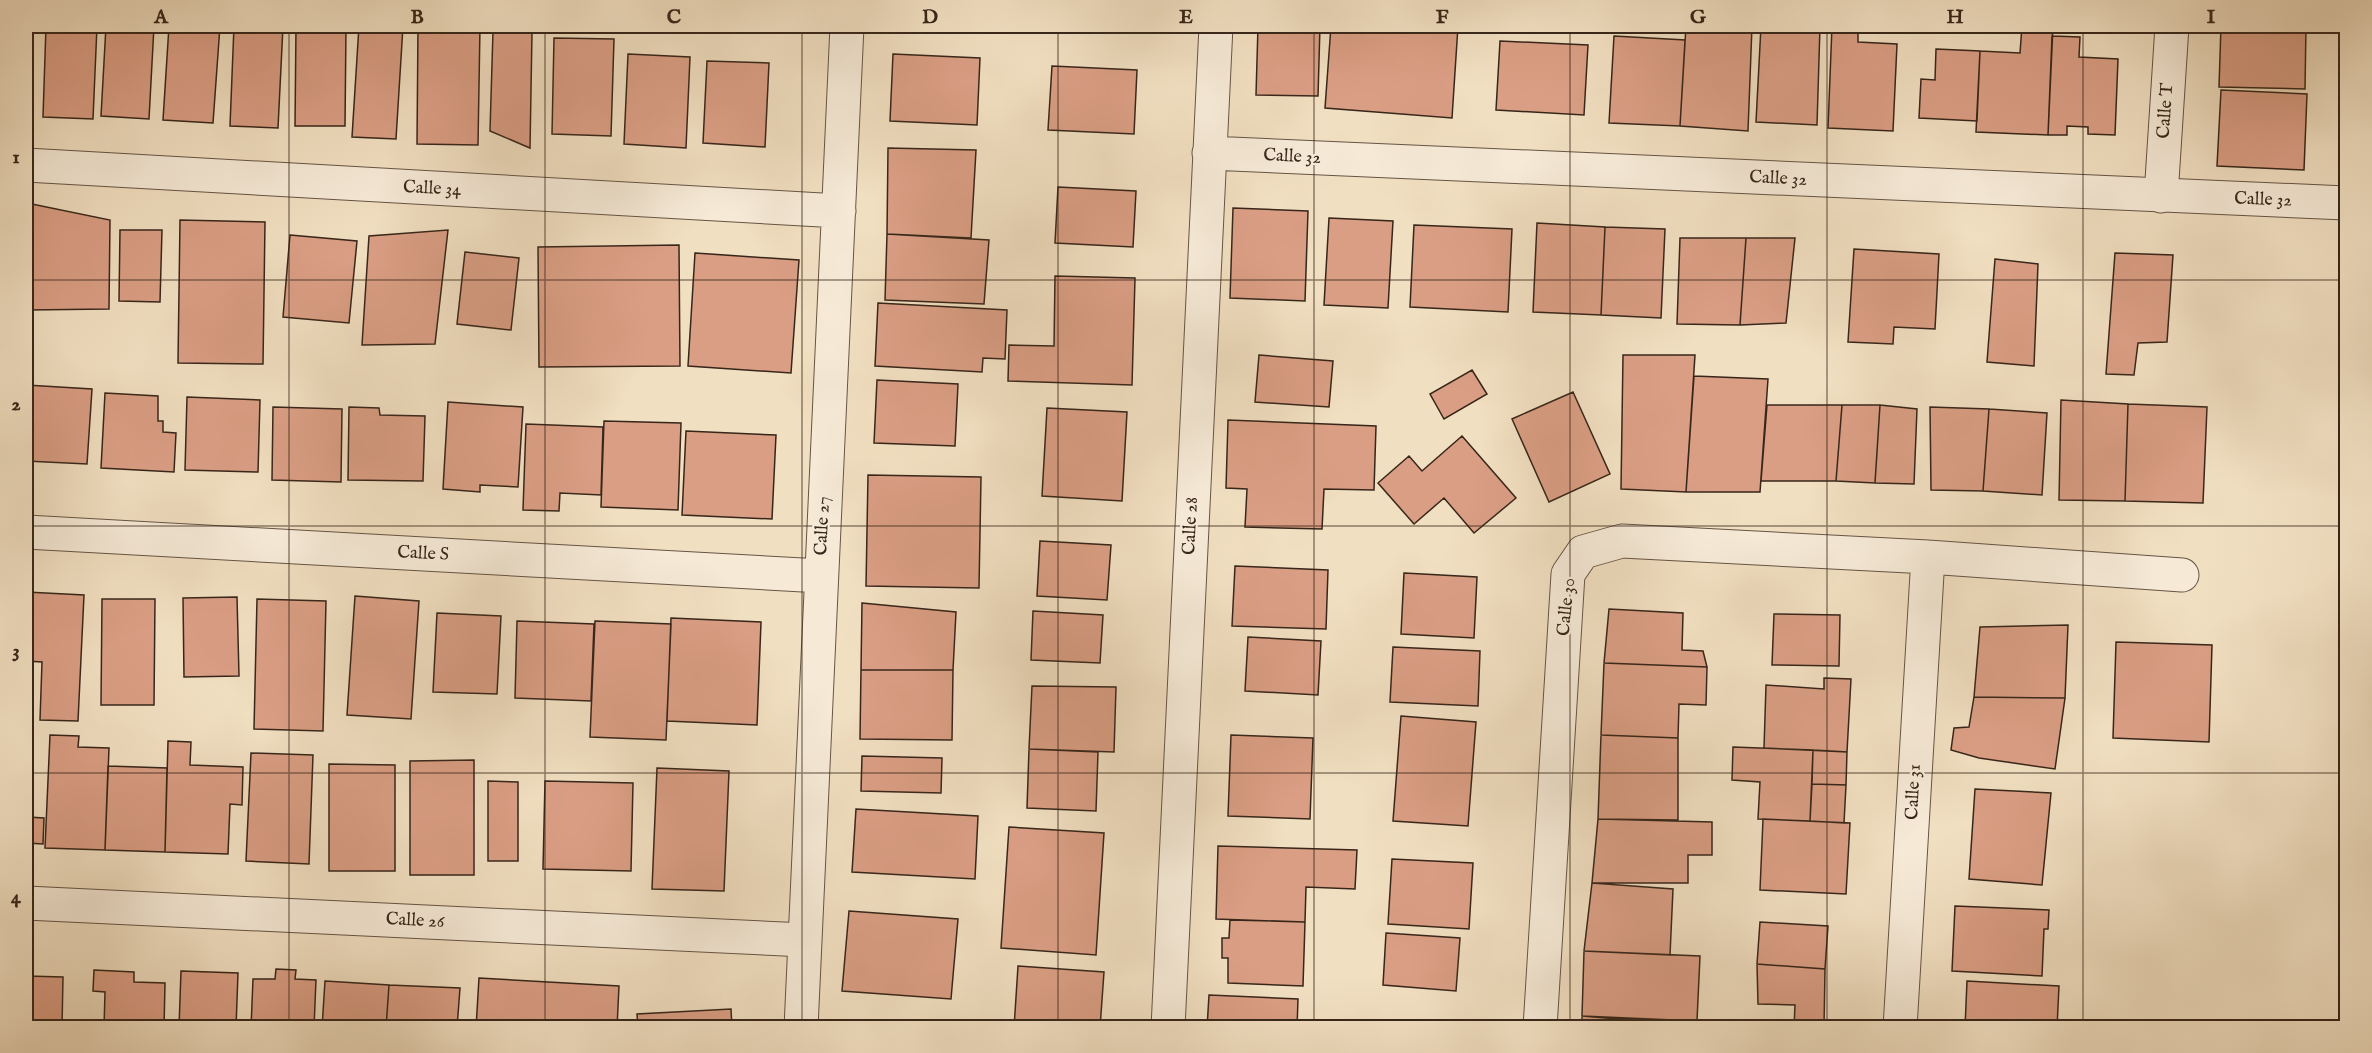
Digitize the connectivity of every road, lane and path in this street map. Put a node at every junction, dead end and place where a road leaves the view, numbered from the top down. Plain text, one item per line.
1 (847, 26) edge
2 (1216, 26) edge
3 (2172, 26) edge
4 (1209, 153) junction
5 (26, 165) edge
6 (2161, 196) junction
7 (2346, 203) edge
8 (839, 211) junction
9 (26, 532) edge
10 (1928, 557) junction
11 (2182, 575) dead end
12 (821, 576) junction
13 (26, 903) edge
14 (805, 940) junction
15 (801, 1028) edge
16 (1168, 1028) edge
17 (1540, 1028) edge
18 (1900, 1028) edge

1 - 8 street, Calle 27
2 - 4 street, Calle 28
3 - 6 street, Calle T
4 - 6 street, Calle 32
4 - 16 street, Calle 28
5 - 8 street, Calle 34
6 - 7 street, Calle 32
8 - 12 street, Calle 27
9 - 12 street, Calle S
10 - 11 street, Calle 30
10 - 17 street, Calle 30
10 - 18 street, Calle 31
12 - 14 street, Calle 27
13 - 14 street, Calle 26
14 - 15 street, Calle 27

